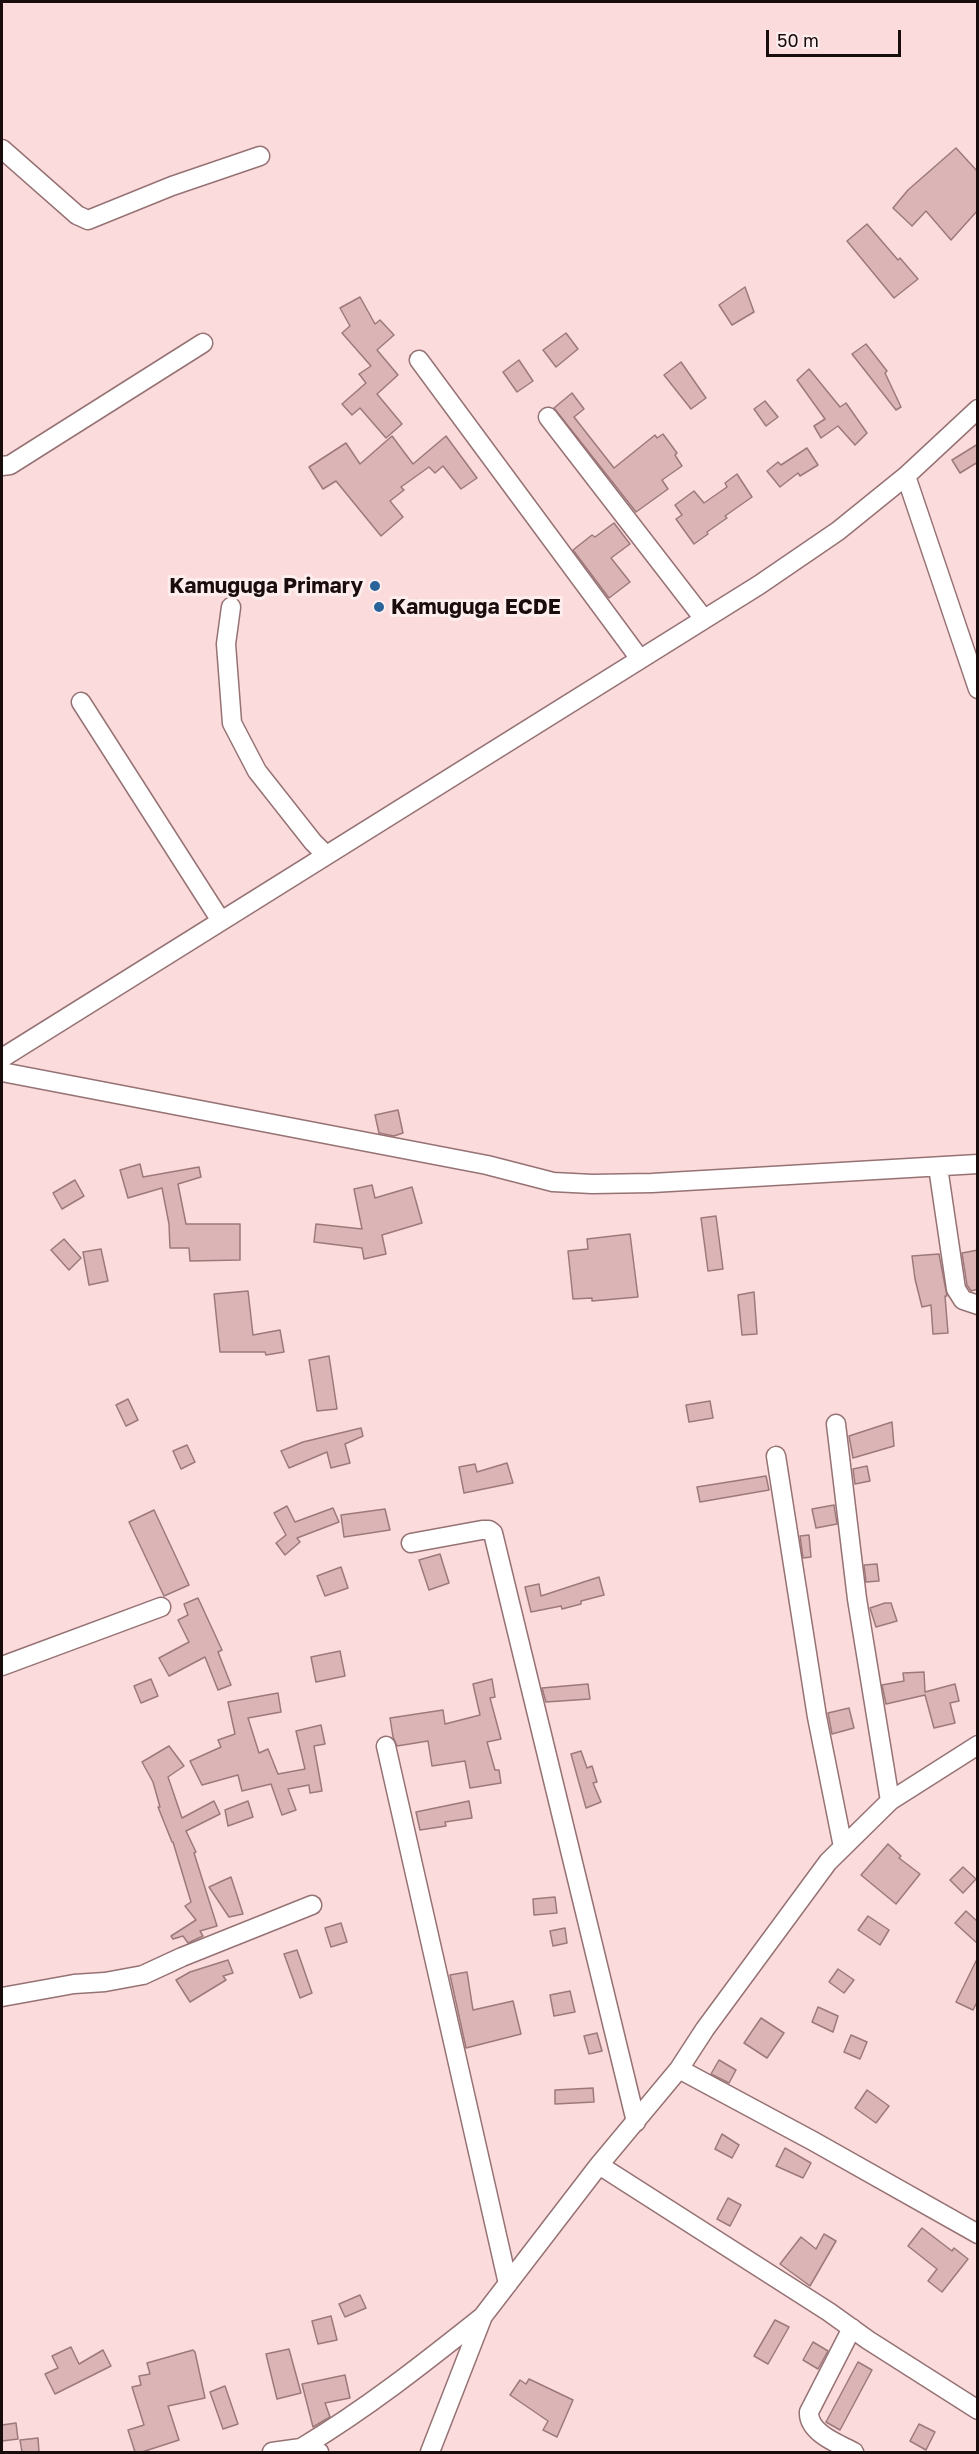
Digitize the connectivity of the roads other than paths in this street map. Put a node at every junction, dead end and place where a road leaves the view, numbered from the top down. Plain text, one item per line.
1 (2, 149) edge
2 (260, 156) dead end
3 (203, 343) dead end
4 (419, 360) dead end
5 (978, 409) edge
6 (548, 417) dead end
7 (2, 466) edge
8 (906, 476) junction
9 (231, 608) dead end
10 (704, 619) junction
11 (640, 659) junction
12 (978, 689) edge
13 (81, 702) dead end
14 (326, 855) junction
15 (221, 921) junction
16 (2, 1058) edge
17 (2, 1072) edge
18 (978, 1164) edge
19 (938, 1167) junction
20 (978, 1305) edge
21 (836, 1424) dead end
22 (776, 1456) dead end
23 (411, 1544) dead end
24 (161, 1607) dead end
25 (2, 1666) edge
26 (978, 1745) edge
27 (386, 1746) dead end
28 (890, 1801) junction
29 (843, 1847) junction
30 (312, 1905) dead end
31 (2, 1997) edge
32 (679, 2069) junction
33 (636, 2122) junction
34 (599, 2165) junction
35 (978, 2234) edge
36 (508, 2284) junction
37 (483, 2316) junction
38 (852, 2328) junction
39 (978, 2410) edge
40 (310, 2450) edge
41 (272, 2452) edge
42 (430, 2452) edge
43 (854, 2452) edge

1 - 2 street
3 - 7 street
4 - 11 street
5 - 8 street
6 - 10 street
8 - 10 street
8 - 12 street
9 - 14 street
10 - 11 street
11 - 14 street
13 - 15 street
14 - 15 street
15 - 16 street
17 - 19 street
18 - 19 street
19 - 20 street
21 - 28 street
22 - 29 street
23 - 33 street
24 - 25 street
26 - 28 street
27 - 36 street
28 - 29 street
29 - 32 street
30 - 31 street
32 - 33 street
32 - 35 street
33 - 34 street
34 - 36 street
34 - 38 street
36 - 37 street
37 - 40 street
37 - 42 street
38 - 39 street
38 - 43 street
40 - 41 street

